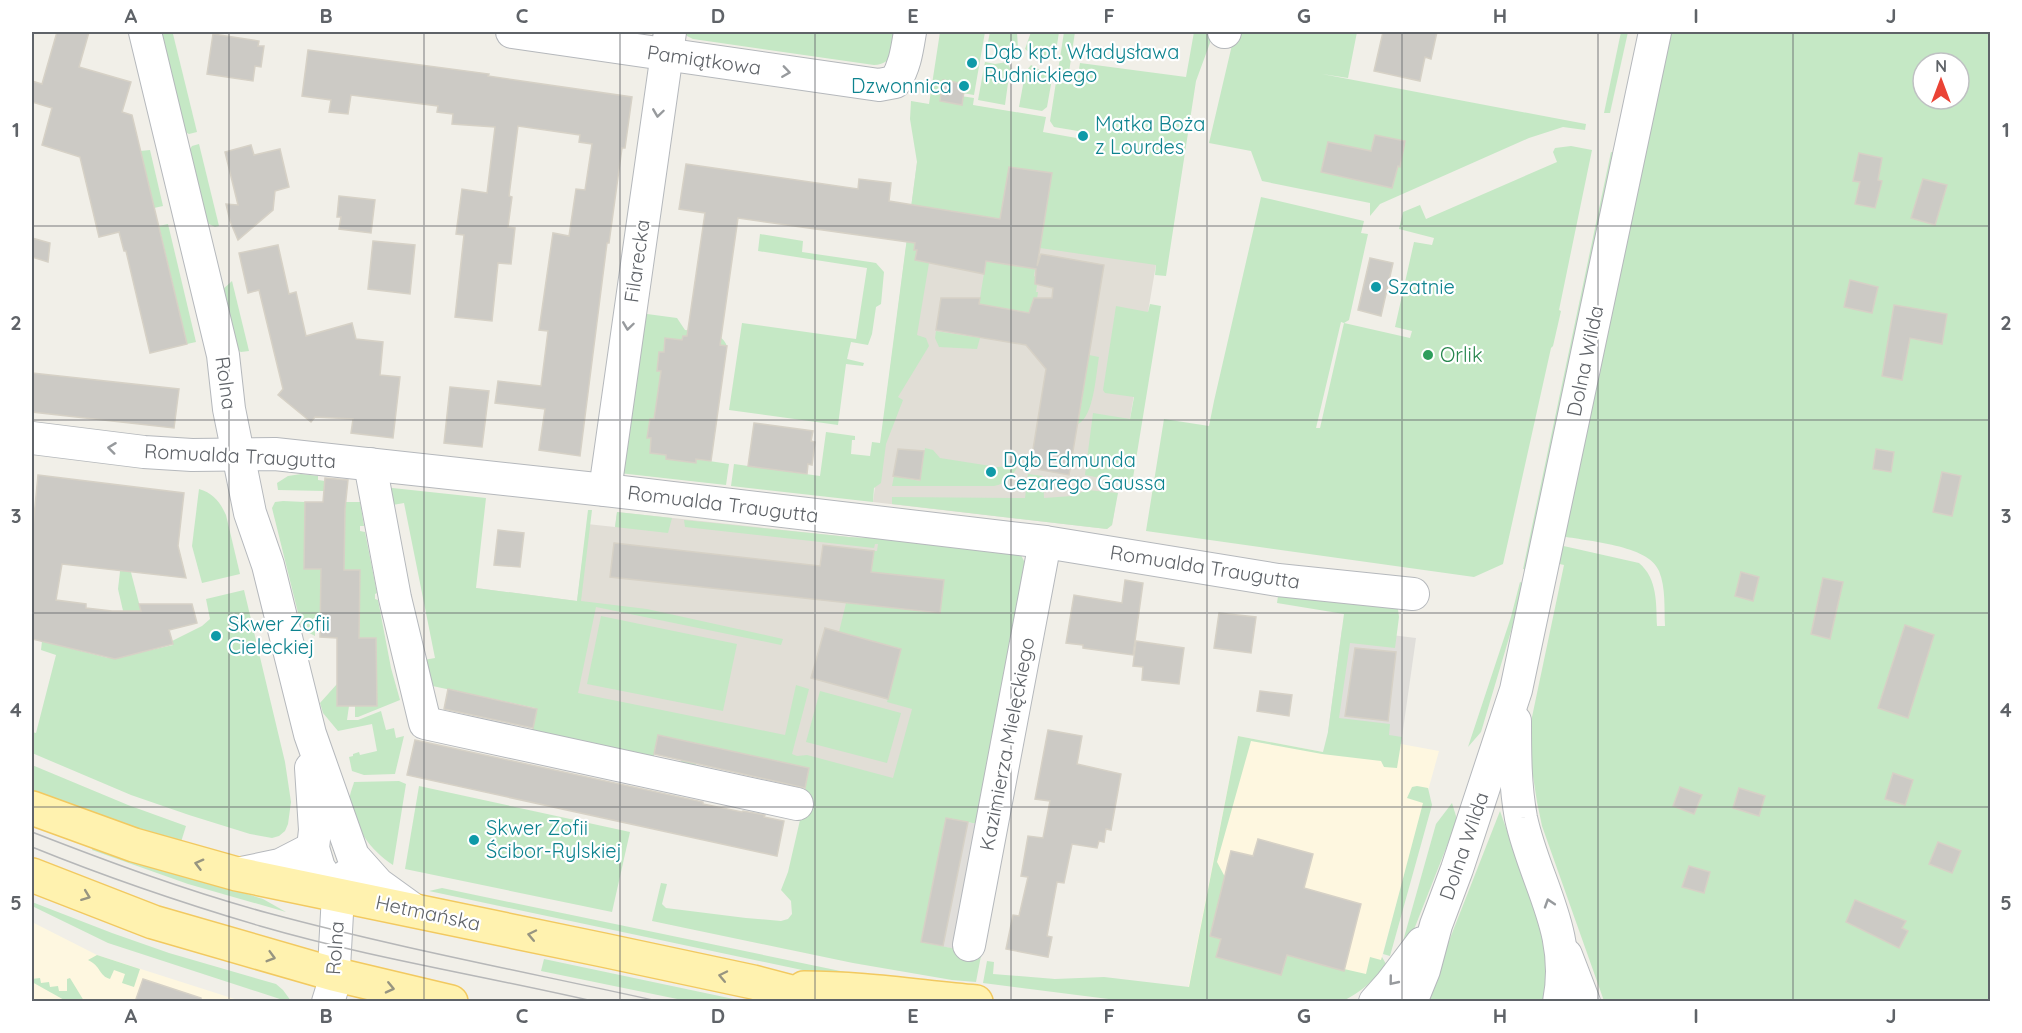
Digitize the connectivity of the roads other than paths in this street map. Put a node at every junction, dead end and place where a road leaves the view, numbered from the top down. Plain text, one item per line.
1 (146, 32) edge
2 (513, 32) edge
3 (910, 32) edge
4 (1655, 32) edge
5 (668, 43) edge
6 (32, 438) edge
7 (238, 454) junction
8 (370, 464) junction
9 (605, 490) junction
10 (1045, 542) junction
11 (1413, 594) dead end
12 (1516, 690) junction
13 (310, 734) junction
14 (797, 804) dead end
15 (32, 808) edge
16 (313, 848) junction
17 (353, 856) junction
18 (32, 874) edge
19 (237, 874) junction
20 (338, 895) junction
21 (414, 910) junction
22 (1436, 925) junction
23 (1559, 935) junction
24 (969, 945) dead end
25 (331, 988) edge
26 (780, 988) junction
27 (451, 1002) edge
28 (829, 1002) edge
29 (976, 1002) edge
30 (1375, 1002) edge
31 (1411, 1002) edge
32 (1559, 1002) edge
33 (1584, 1002) edge

1 - 7 street, Rolna
2 - 5 street, Pamiątkowa
5 -> 3 street, Pamiątkowa
4 - 12 street, Dolna Wilda
5 -> 9 street, Filarecka
7 -> 6 street, Romualda Traugutta
7 - 8 street, Romualda Traugutta
7 - 13 street, Rolna
8 - 9 street, Romualda Traugutta
8 - 14 street
9 - 10 street, Romualda Traugutta
10 - 11 street, Romualda Traugutta
10 - 24 street, Kazimierza Mielęckiego
12 - 22 street, Dolna Wilda
23 -> 12 street, Dolna Wilda
13 - 16 street, Rolna
13 - 17 street, Rolna
19 -> 15 main road, Hetmańska
16 - 19 street
16 - 20 street, Rolna
17 - 20 street, Rolna
17 - 21 street, Rolna
18 -> 25 main road
19 - 20 main road, Hetmańska
20 - 21 main road, Hetmańska
20 - 25 street, Rolna
26 -> 21 main road, Hetmańska
22 -> 30 street
22 - 31 street, Dolna Wilda
23 - 32 street, Dolna Wilda
23 - 33 street
25 -> 27 main road
26 - 28 main road, Hetmańska
26 - 29 main road

